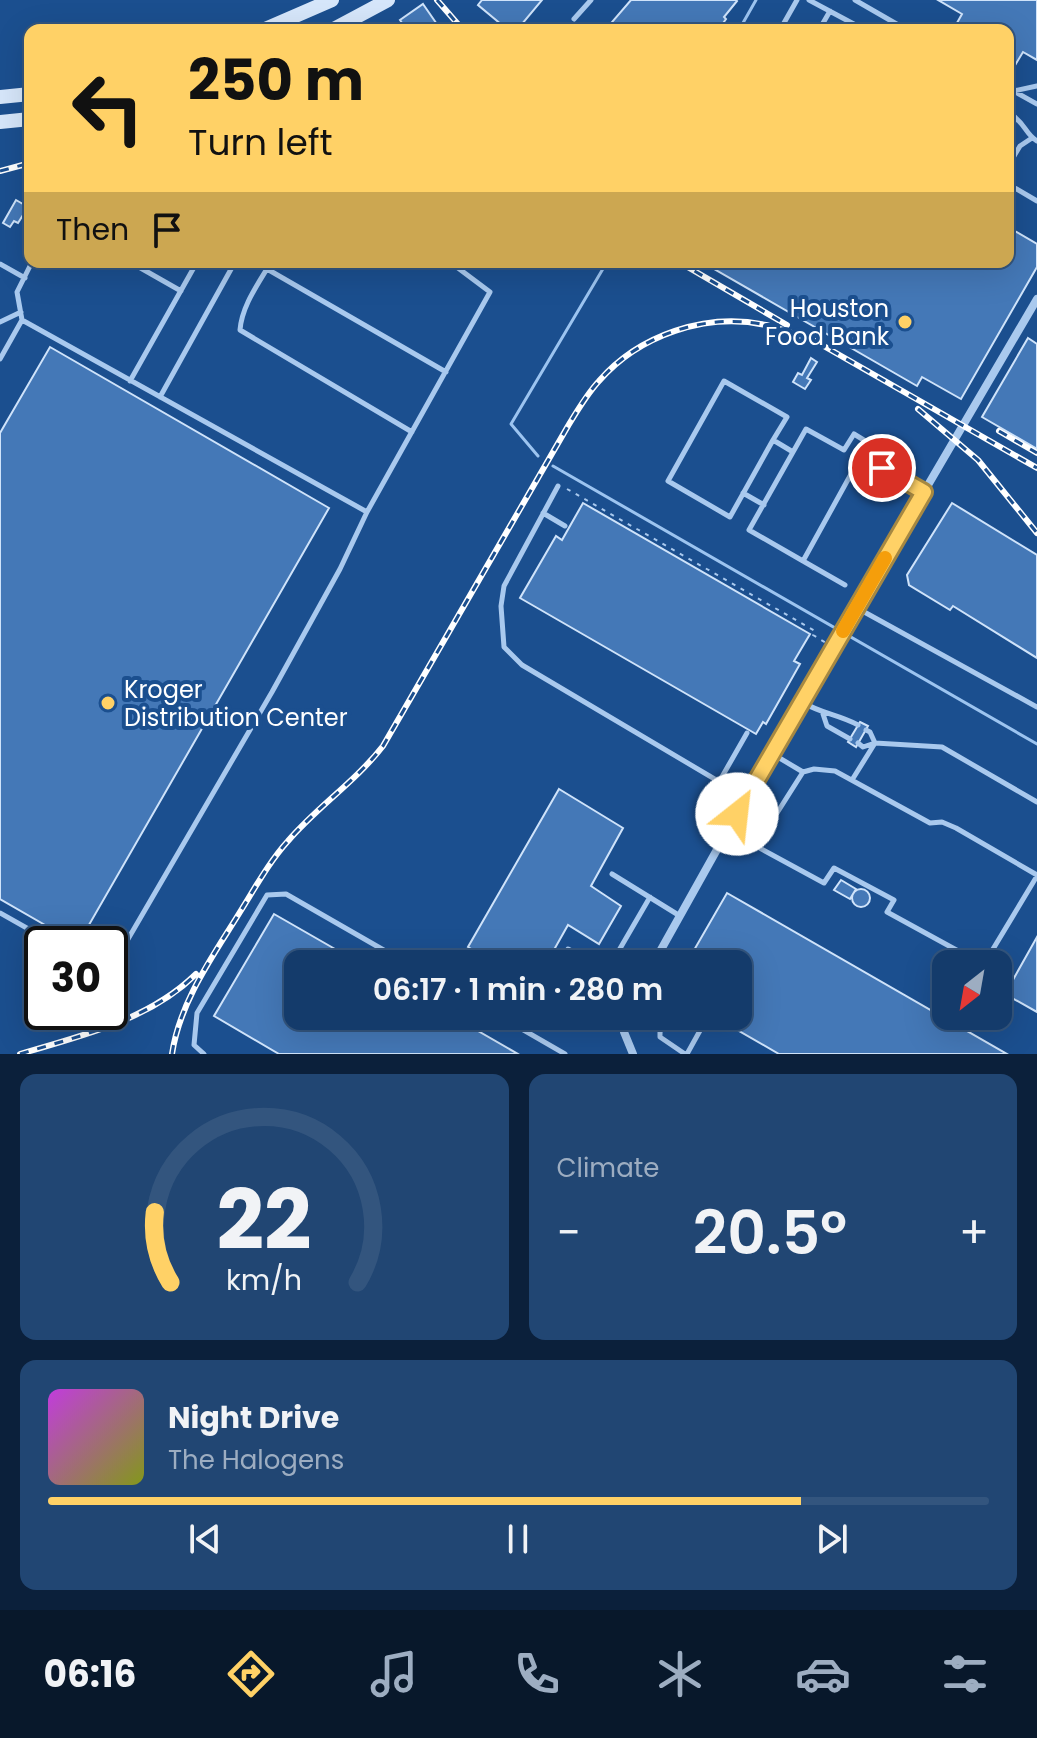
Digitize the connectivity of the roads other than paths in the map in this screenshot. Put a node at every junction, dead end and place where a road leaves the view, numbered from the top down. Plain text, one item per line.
1 (332, 0) edge
2 (387, 0) edge
3 (591, 0) edge
4 (797, 0) edge
5 (809, 0) edge
6 (855, 0) edge
7 (830, 11) junction
8 (574, 19) dead end
9 (277, 24) edge
10 (343, 24) edge
11 (783, 24) edge
12 (822, 24) edge
13 (849, 24) edge
14 (897, 24) edge
15 (1037, 86) edge
16 (1014, 89) edge
17 (1014, 91) edge
18 (24, 95) edge
19 (0, 97) edge
20 (1037, 104) edge
21 (1014, 116) edge
22 (24, 120) edge
23 (0, 122) edge
24 (1034, 140) edge
25 (1014, 156) edge
26 (1014, 188) edge
27 (1037, 201) edge
28 (0, 264) edge
29 (29, 268) edge
30 (141, 268) edge
31 (194, 268) edge
32 (232, 268) edge
33 (458, 268) edge
34 (267, 269) joint
35 (25, 278) junction
36 (181, 291) junction
37 (1036, 302) edge
38 (21, 312) junction
39 (22, 320) junction
40 (0, 322) edge
41 (0, 359) edge
42 (446, 372) junction
43 (130, 381) junction
44 (160, 397) junction
45 (412, 432) junction
46 (773, 440) junction
47 (793, 452) junction
48 (861, 456) junction
49 (558, 486) road end
50 (924, 492) junction
51 (743, 493) junction
52 (764, 505) junction
53 (367, 512) junction
54 (543, 513) junction
55 (565, 526) dead end
56 (803, 561) junction
57 (845, 585) dead end
58 (857, 608) junction
59 (802, 702) junction
60 (1037, 707) edge
61 (823, 714) junction
62 (858, 725) dead end
63 (866, 730) dead end
64 (747, 733) dead end
65 (850, 739) dead end
66 (858, 743) dead end
67 (875, 743) junction
68 (771, 753) junction
69 (803, 772) junction
70 (852, 780) junction
71 (719, 782) junction
72 (746, 798) junction
73 (1037, 802) edge
74 (728, 831) junction
75 (756, 846) junction
76 (612, 874) dead end
77 (1037, 876) edge
78 (650, 897) junction
79 (0, 913) edge
80 (680, 916) junction
81 (24, 927) edge
82 (128, 939) edge
83 (384, 950) edge
84 (619, 950) edge
85 (661, 950) edge
86 (957, 950) edge
87 (992, 950) edge
88 (523, 1030) edge
89 (624, 1030) edge
90 (661, 1030) edge
91 (700, 1030) edge
92 (204, 1054) edge
93 (565, 1054) edge
94 (633, 1054) edge
95 (686, 1054) edge

1 - 9 main road
2 - 10 main road
3 - 8 lane
4 - 11 lane
5 - 7 lane
6 - 14 lane
7 - 12 lane
7 - 13 lane
15 - 16 lane
17 - 20 lane
18 - 19 main road
21 - 24 lane
22 - 23 main road
24 - 25 lane
26 - 27 lane
28 - 35 lane
29 - 35 lane
30 - 36 lane
31 - 36 lane
32 - 44 lane
33 - 42 lane
34 - 42 lane
34 - 45 lane
35 - 38 lane
36 - 43 lane
37 - 50 street
38 - 39 lane
38 - 40 lane
39 - 41 lane
39 - 43 lane
42 - 45 lane
43 - 44 lane
44 - 53 lane
45 - 53 lane
46 - 47 lane
46 - 51 lane
46 - 51 lane
47 - 48 lane
47 - 52 lane
48 - 50 lane
48 - 56 lane
49 - 54 lane
50 - 58 street
51 - 52 lane
52 - 56 lane
53 - 82 lane
54 - 55 lane
54 - 71 lane
56 - 57 lane
58 - 59 street
58 - 60 lane
59 - 61 lane
59 - 68 street
61 - 62 lane
61 - 65 lane
63 - 67 lane
64 - 71 lane
66 - 67 lane
67 - 70 lane
67 - 73 lane
68 - 69 lane
68 - 72 street
69 - 70 lane
69 - 75 lane
70 - 77 lane
71 - 72 lane
72 - 74 street
74 - 75 lane
74 - 80 street
75 - 86 lane
76 - 78 lane
77 - 87 lane
78 - 80 lane
78 - 84 lane
79 - 81 lane
80 - 85 street
83 - 92 lane
88 - 93 lane
89 - 94 street
90 - 95 lane
91 - 95 lane

